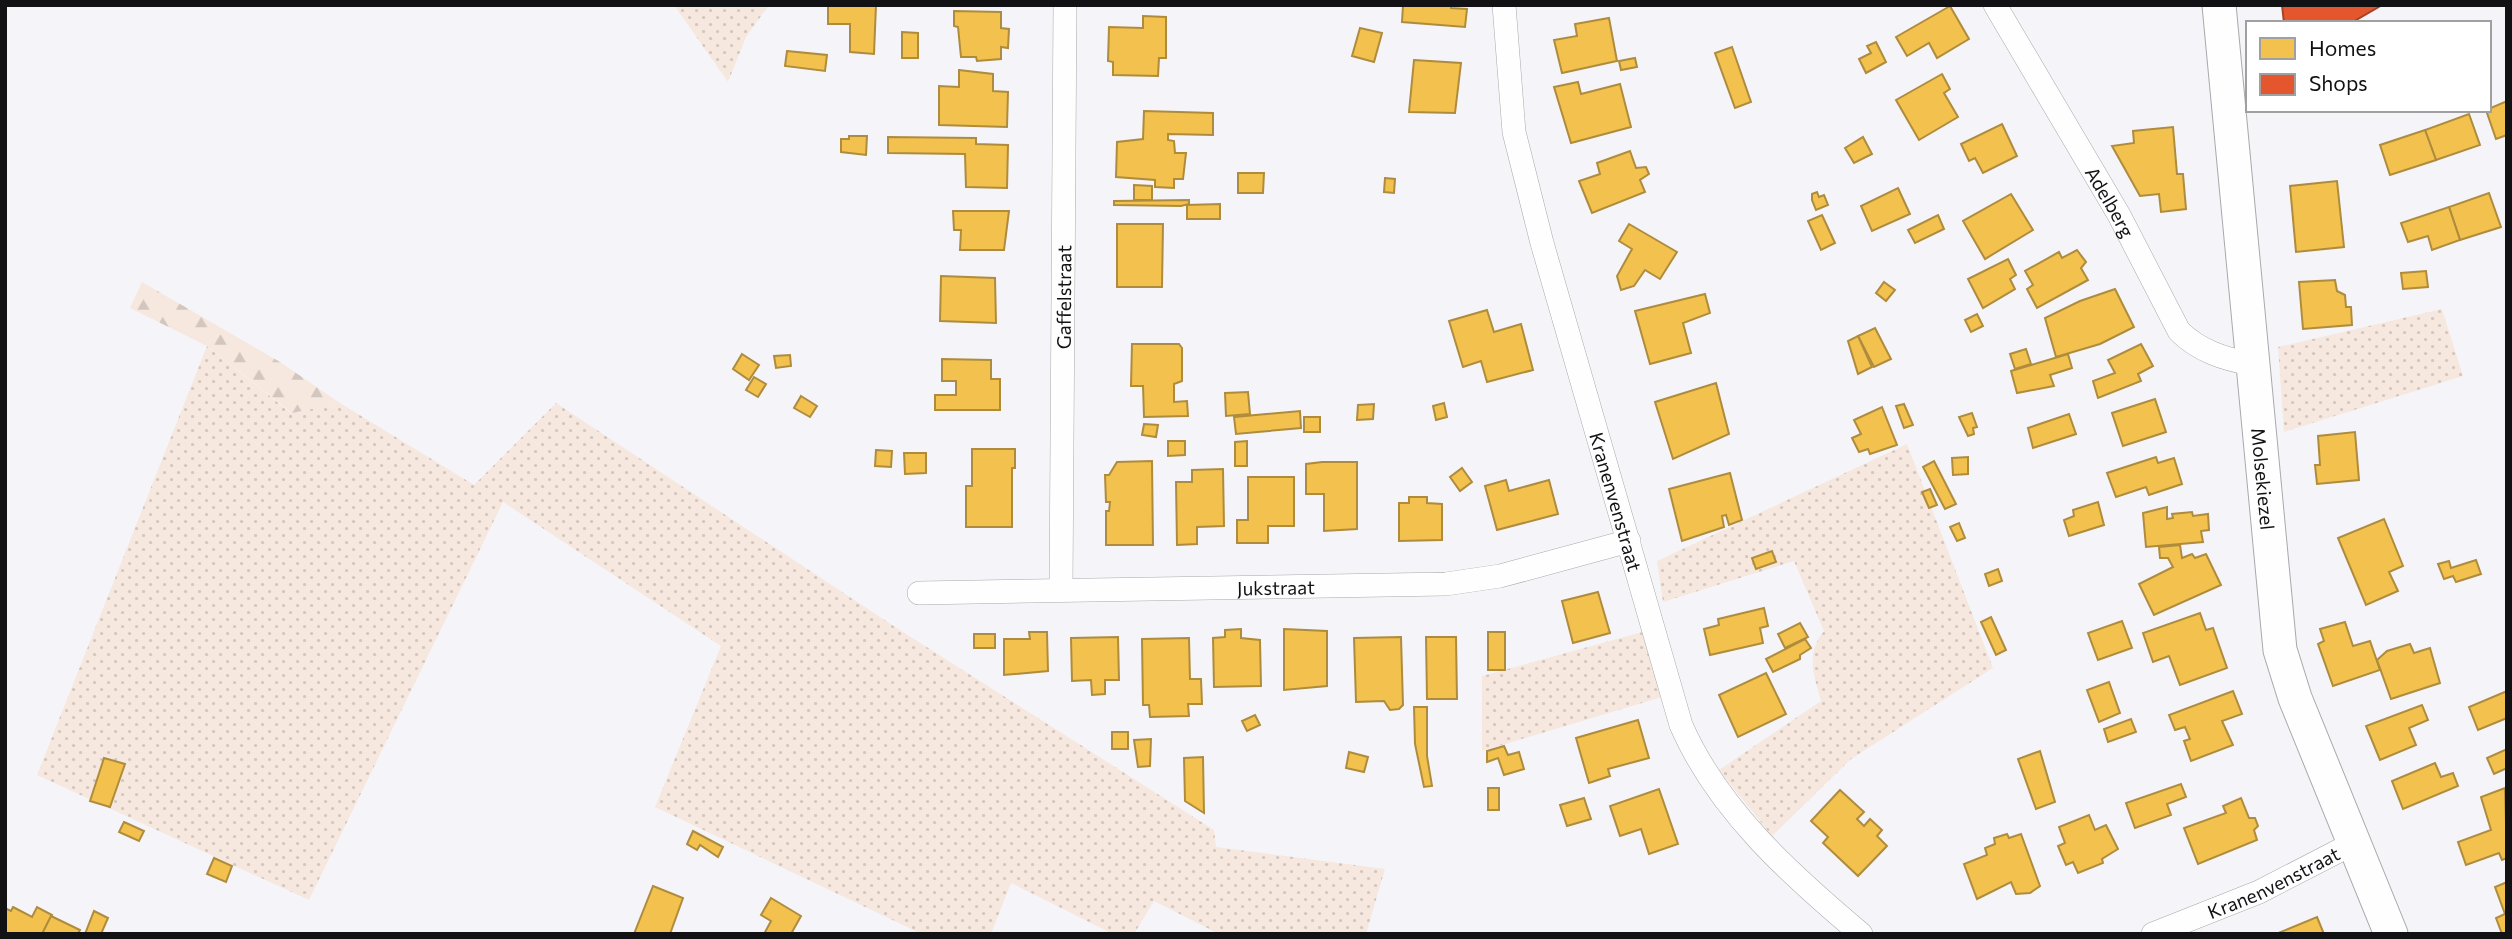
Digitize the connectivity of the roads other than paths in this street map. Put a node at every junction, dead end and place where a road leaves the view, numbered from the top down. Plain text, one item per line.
1 (1065, 5) edge
2 (1504, 5) edge
3 (1995, 5) edge
4 (2219, 5) edge
5 (2252, 364) junction
6 (1629, 541) junction
7 (1061, 589) junction
8 (919, 593) dead end
9 (2354, 843) junction
10 (1861, 934) edge
11 (2153, 934) edge
12 (2392, 934) edge

1 - 7 street, Gaffelstraat
2 - 6 street, Kranenvenstraat
3 - 5 street, Adelberg
4 - 5 main road, Molsekiezel
5 - 9 main road, Molsekiezel
6 - 7 street, Jukstraat
6 - 10 street, Kranenvenstraat
7 - 8 street, Jukstraat
9 - 11 street, Kranenvenstraat
9 - 12 main road, Molsekiezel

